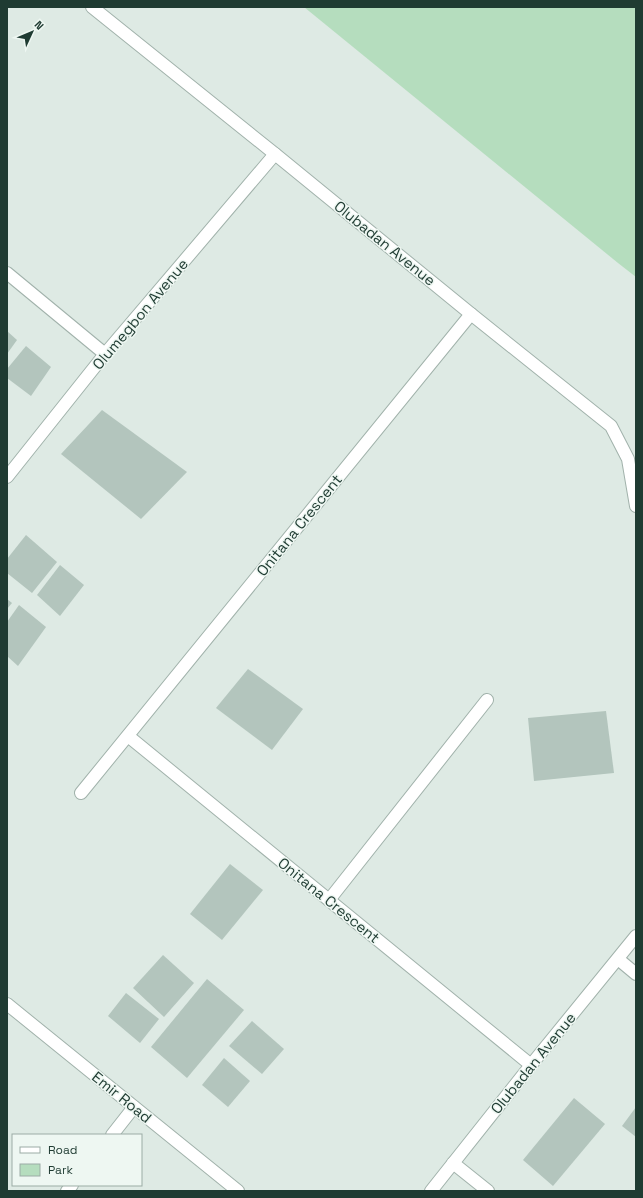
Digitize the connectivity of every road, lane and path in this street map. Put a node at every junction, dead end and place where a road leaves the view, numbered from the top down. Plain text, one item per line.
1 (92, 7) edge
2 (276, 154) junction
3 (7, 273) edge
4 (471, 314) junction
5 (105, 354) junction
6 (7, 477) edge
7 (636, 506) edge
8 (487, 700) dead end
9 (128, 736) junction
10 (81, 793) dead end
11 (329, 900) junction
12 (636, 936) edge
13 (618, 959) junction
14 (636, 974) edge
15 (7, 1004) edge
16 (531, 1064) junction
17 (134, 1108) junction
18 (113, 1134) edge
19 (453, 1163) junction
20 (238, 1191) edge
21 (431, 1191) edge
22 (488, 1191) edge

1 - 2 street, Olubadan Avenue
2 - 4 street, Olubadan Avenue
2 - 5 street, Olumegbon Avenue
3 - 5 street
4 - 7 street, Olubadan Avenue
4 - 9 street, Onitana Crescent
5 - 6 street, Olumegbon Avenue
8 - 11 street
9 - 10 street, Onitana Crescent
9 - 11 street, Onitana Crescent
11 - 16 street, Onitana Crescent
12 - 13 street, Olubadan Avenue
13 - 14 street
13 - 16 street, Olubadan Avenue
15 - 17 street, Emir Road
16 - 19 street, Olubadan Avenue
17 - 18 street
17 - 20 street, Emir Road
19 - 21 street, Olubadan Avenue
19 - 22 street

